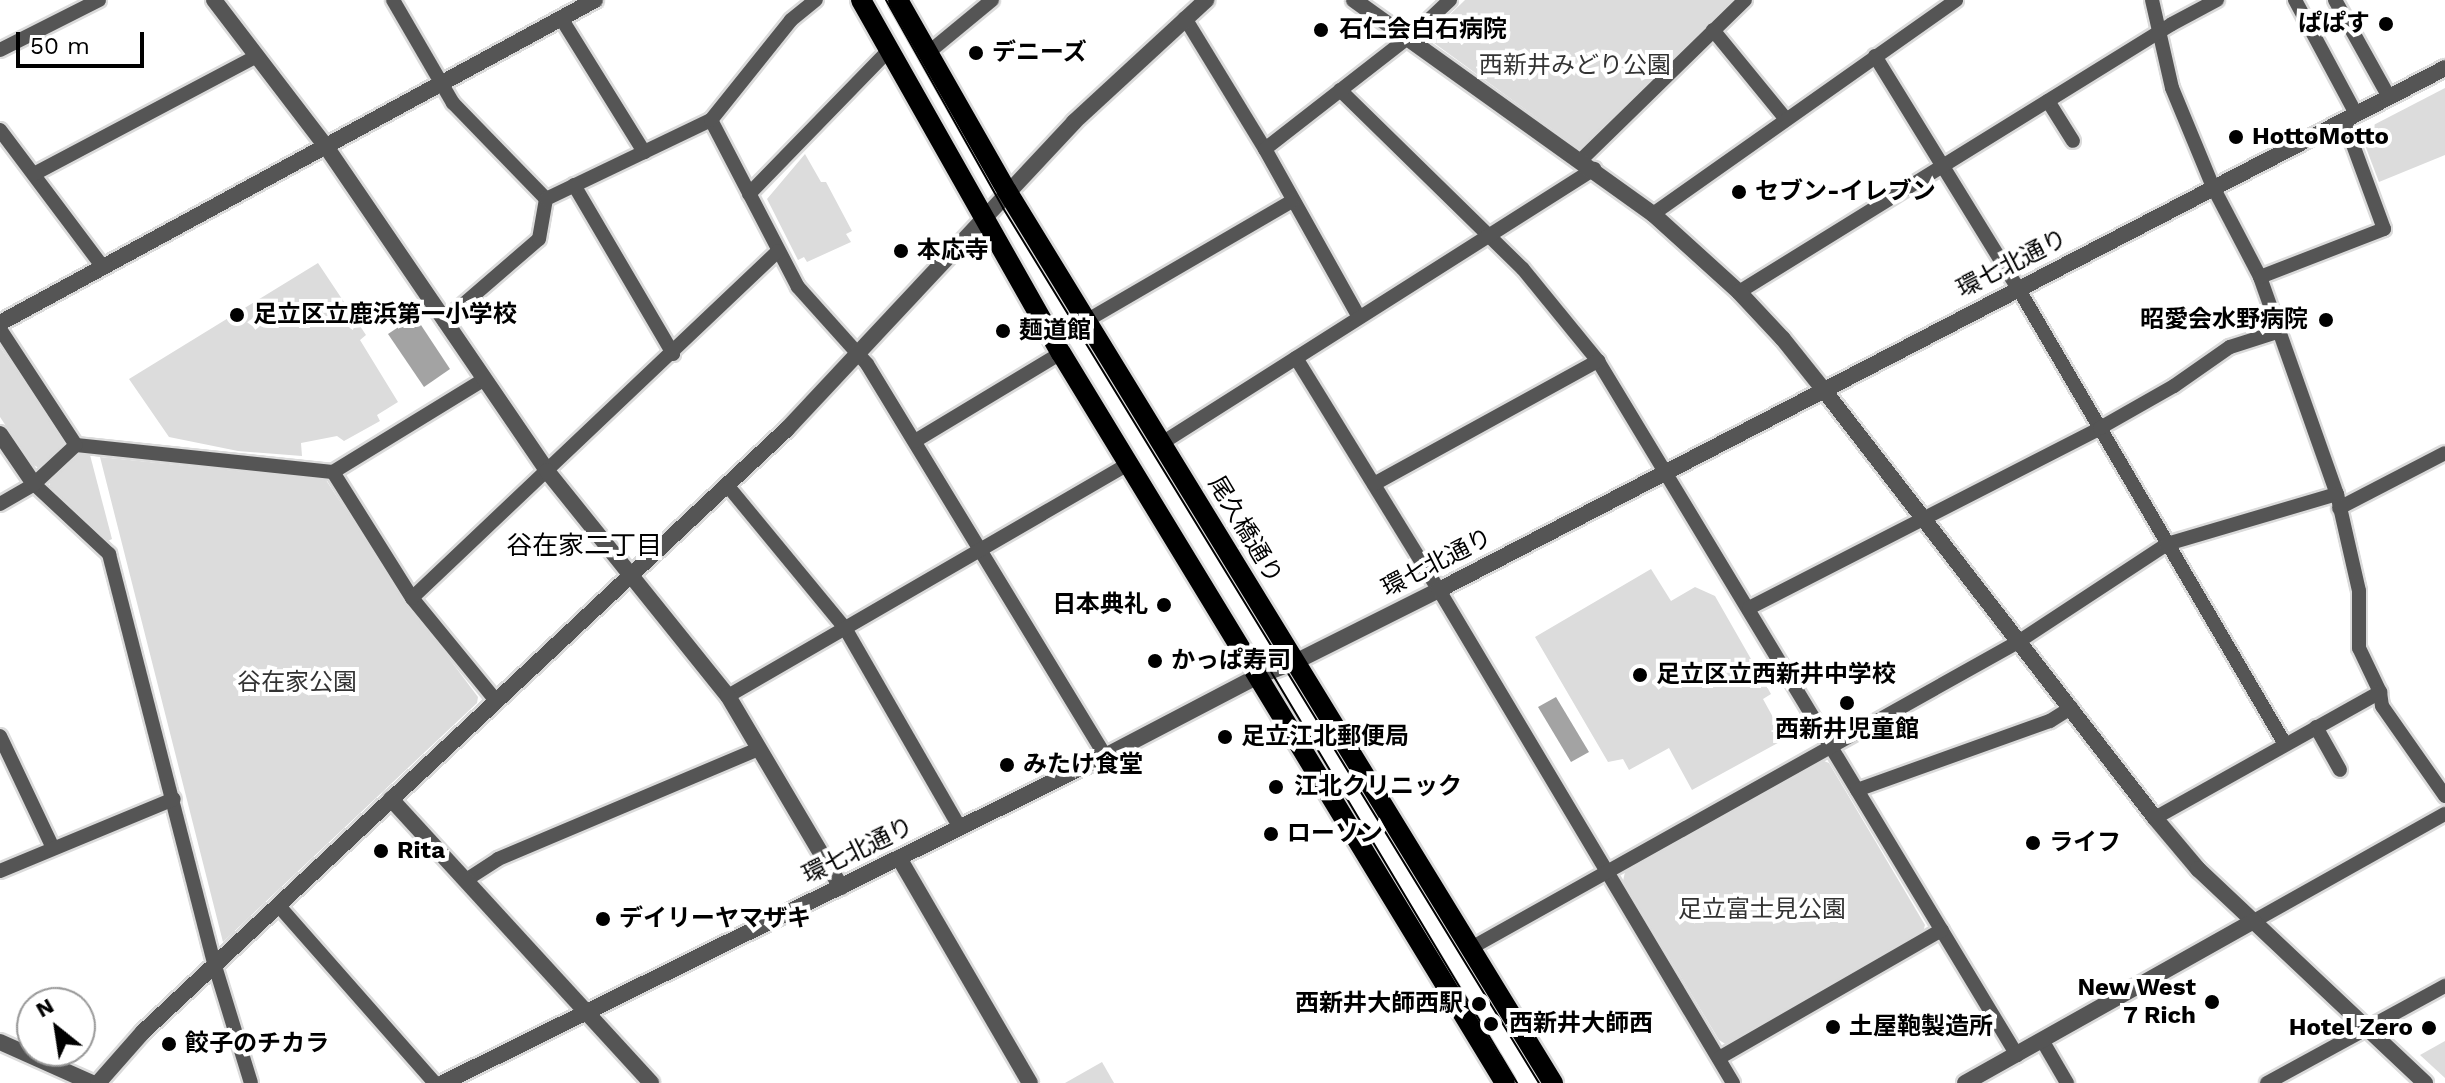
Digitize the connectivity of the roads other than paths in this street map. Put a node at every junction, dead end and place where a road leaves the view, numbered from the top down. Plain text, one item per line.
1 (99, 0) edge
2 (214, 0) edge
3 (393, 0) edge
4 (816, 0) edge
5 (861, 0) edge
6 (898, 0) edge
7 (992, 0) edge
8 (1206, 0) edge
9 (1354, 0) edge
10 (1450, 0) edge
11 (1745, 0) edge
12 (1956, 0) edge
13 (2152, 0) edge
14 (2217, 0) edge
15 (2295, 0) edge
16 (2335, 0) edge
17 (583, 3) edge
18 (561, 18) junction
19 (1185, 18) junction
20 (1713, 30) junction
21 (2159, 32) junction
22 (1408, 38) junction
23 (0, 50) edge
24 (889, 50) junction
25 (928, 53) junction
26 (257, 56) junction
27 (1875, 56) junction
28 (2445, 68) edge
29 (442, 83) junction
30 (1340, 90) junction
31 (2389, 97) junction
32 (2048, 101) junction
33 (2350, 117) junction
34 (1785, 118) junction
35 (711, 120) junction
36 (0, 130) edge
37 (2073, 141) dead end
38 (325, 145) junction
39 (1265, 149) junction
40 (644, 152) junction
41 (1944, 164) junction
42 (1587, 165) junction
43 (34, 174) junction
44 (574, 185) junction
45 (2213, 187) junction
46 (1007, 191) junction
47 (749, 194) junction
48 (546, 199) junction
49 (1292, 201) junction
50 (1653, 214) junction
51 (983, 218) junction
52 (1490, 235) junction
53 (778, 251) junction
54 (102, 266) junction
55 (2260, 277) junction
56 (2018, 288) junction
57 (1739, 292) junction
58 (1359, 317) junction
59 (444, 321) junction
60 (1086, 321) junction
61 (0, 323) edge
62 (0, 329) edge
63 (2277, 332) junction
64 (858, 353) junction
65 (1061, 353) junction
66 (673, 354) junction
67 (1296, 358) junction
68 (1598, 361) junction
69 (483, 380) junction
70 (1823, 389) junction
71 (2100, 428) junction
72 (0, 434) edge
73 (915, 441) junction
74 (1162, 443) junction
75 (76, 445) junction
76 (2445, 453) edge
77 (1128, 464) junction
78 (547, 471) junction
79 (1665, 471) junction
80 (333, 472) junction
81 (34, 484) junction
82 (1374, 484) junction
83 (727, 485) junction
84 (2338, 501) junction
85 (0, 504) edge
86 (1923, 520) junction
87 (2167, 544) junction
88 (980, 550) junction
89 (631, 576) junction
90 (1439, 590) junction
91 (412, 598) junction
92 (1749, 608) junction
93 (845, 628) junction
94 (2018, 642) junction
95 (1295, 662) junction
96 (1258, 676) junction
97 (2380, 692) junction
98 (728, 696) junction
99 (497, 702) junction
100 (2071, 708) junction
101 (2316, 727) junction
102 (0, 736) edge
103 (2285, 744) junction
104 (1832, 747) junction
105 (758, 749) junction
106 (1105, 756) junction
107 (2340, 770) dead end
108 (1857, 790) junction
109 (2445, 796) edge
110 (174, 799) junction
111 (391, 799) junction
112 (2445, 814) edge
113 (2155, 818) junction
114 (960, 828) junction
115 (53, 848) junction
116 (899, 858) junction
117 (0, 871) edge
118 (1609, 871) junction
119 (466, 880) junction
120 (841, 887) junction
121 (278, 905) junction
122 (2254, 921) junction
123 (1942, 930) junction
124 (1471, 948) junction
125 (215, 966) junction
126 (2445, 986) edge
127 (586, 1012) junction
128 (2366, 1029) junction
129 (2042, 1040) junction
130 (0, 1042) edge
131 (2017, 1055) junction
132 (1719, 1058) junction
133 (95, 1083) edge
134 (251, 1083) edge
135 (435, 1083) edge
136 (443, 1083) edge
137 (651, 1083) edge
138 (1030, 1083) edge
139 (1505, 1083) edge
140 (1553, 1083) edge
141 (1733, 1083) edge
142 (1965, 1083) edge
143 (2067, 1083) edge
144 (2267, 1083) edge
145 (2425, 1083) edge

1 - 23 street
2 - 26 street
3 - 29 street
4 - 35 street
5 - 24 main road
6 - 25 main road, 尾久橋通り
7 - 25 street
8 - 19 street
9 - 22 street
10 - 22 street
11 - 20 street
12 - 27 street
13 - 21 street
14 - 21 street
15 - 33 street
16 - 31 street
17 - 18 street
18 - 29 street
18 - 40 street
19 - 39 street
19 - 46 street
20 - 34 street
20 - 42 street
21 - 32 street
21 - 45 street
22 - 30 street
22 - 42 street
24 - 47 street
24 - 51 main road
25 - 46 main road, 尾久橋通り
26 - 38 street
26 - 43 street
27 - 34 street
27 - 41 street
28 - 31 street, 環七北通り
29 - 38 street
29 - 48 street
30 - 39 street
30 - 52 street
31 - 33 street, 環七北通り
32 - 37 street
32 - 41 street
33 - 45 street, 環七北通り
33 - 55 street
34 - 50 street
35 - 40 street
35 - 47 street
36 - 43 street
38 - 54 street
38 - 59 street
39 - 49 street
40 - 44 street
41 - 56 street
41 - 57 street
42 - 50 street
42 - 52 street
43 - 54 street
44 - 48 street
44 - 66 street
45 - 55 street
45 - 56 street, 環七北通り
46 - 51 street
46 - 60 main road, 尾久橋通り
47 - 53 street
48 - 59 street
49 - 58 street
49 - 60 street
50 - 57 street
51 - 64 street
51 - 65 main road
52 - 58 street
52 - 68 street
53 - 64 street
53 - 66 street
54 - 61 street
55 - 63 street
56 - 70 street, 環七北通り
56 - 71 street
57 - 70 street
58 - 67 street
59 - 69 street
60 - 74 main road, 尾久橋通り
62 - 75 street
63 - 71 street
63 - 84 street
64 - 73 street
64 - 83 street
65 - 73 street
65 - 77 main road
66 - 78 street
67 - 74 street
67 - 82 street
68 - 79 street
68 - 82 street
69 - 78 street
69 - 80 street
70 - 79 street, 環七北通り
70 - 86 street
71 - 86 street
71 - 87 street
72 - 81 street
73 - 88 street
74 - 95 main road, 尾久橋通り
75 - 80 street
75 - 81 street
76 - 84 street
77 - 88 street
77 - 96 main road
78 - 89 street
78 - 91 street
79 - 90 street, 環七北通り
79 - 92 street
80 - 91 street
81 - 85 street
81 - 110 street
82 - 90 street
83 - 89 street
83 - 93 street
84 - 87 street
84 - 97 street
86 - 92 street
86 - 94 street
87 - 94 street
87 - 103 street
88 - 93 street
88 - 106 street
89 - 98 street
89 - 99 street
90 - 95 street, 環七北通り
90 - 118 street
91 - 99 street
92 - 104 street
93 - 98 street
93 - 114 street
94 - 100 street
94 - 104 street
95 - 96 street, 環七北通り
95 - 124 main road, 尾久橋通り
96 - 106 street, 環七北通り
96 - 139 main road
97 - 101 street
97 - 109 street
98 - 105 street
99 - 111 street
100 - 108 street
100 - 113 street
101 - 103 street
101 - 107 street
102 - 115 street
103 - 113 street
104 - 108 street
104 - 118 street
105 - 119 street
105 - 120 street
106 - 114 street, 環七北通り
108 - 123 street
110 - 115 street
110 - 125 street
111 - 119 street
111 - 121 street
112 - 122 street
113 - 122 street
114 - 116 street, 環七北通り
115 - 117 street
116 - 120 street, 環七北通り
116 - 138 street
118 - 124 street
118 - 132 street
119 - 127 street
120 - 127 street, 環七北通り
121 - 125 street
121 - 135 street
122 - 128 street
122 - 129 street
123 - 131 street
123 - 132 street
124 - 140 main road, 尾久橋通り
125 - 133 street
125 - 134 street
126 - 128 street
127 - 136 street, 環七北通り
127 - 137 street
128 - 144 street
128 - 145 street
129 - 131 street
129 - 143 street
130 - 133 street
131 - 142 street
132 - 141 street

